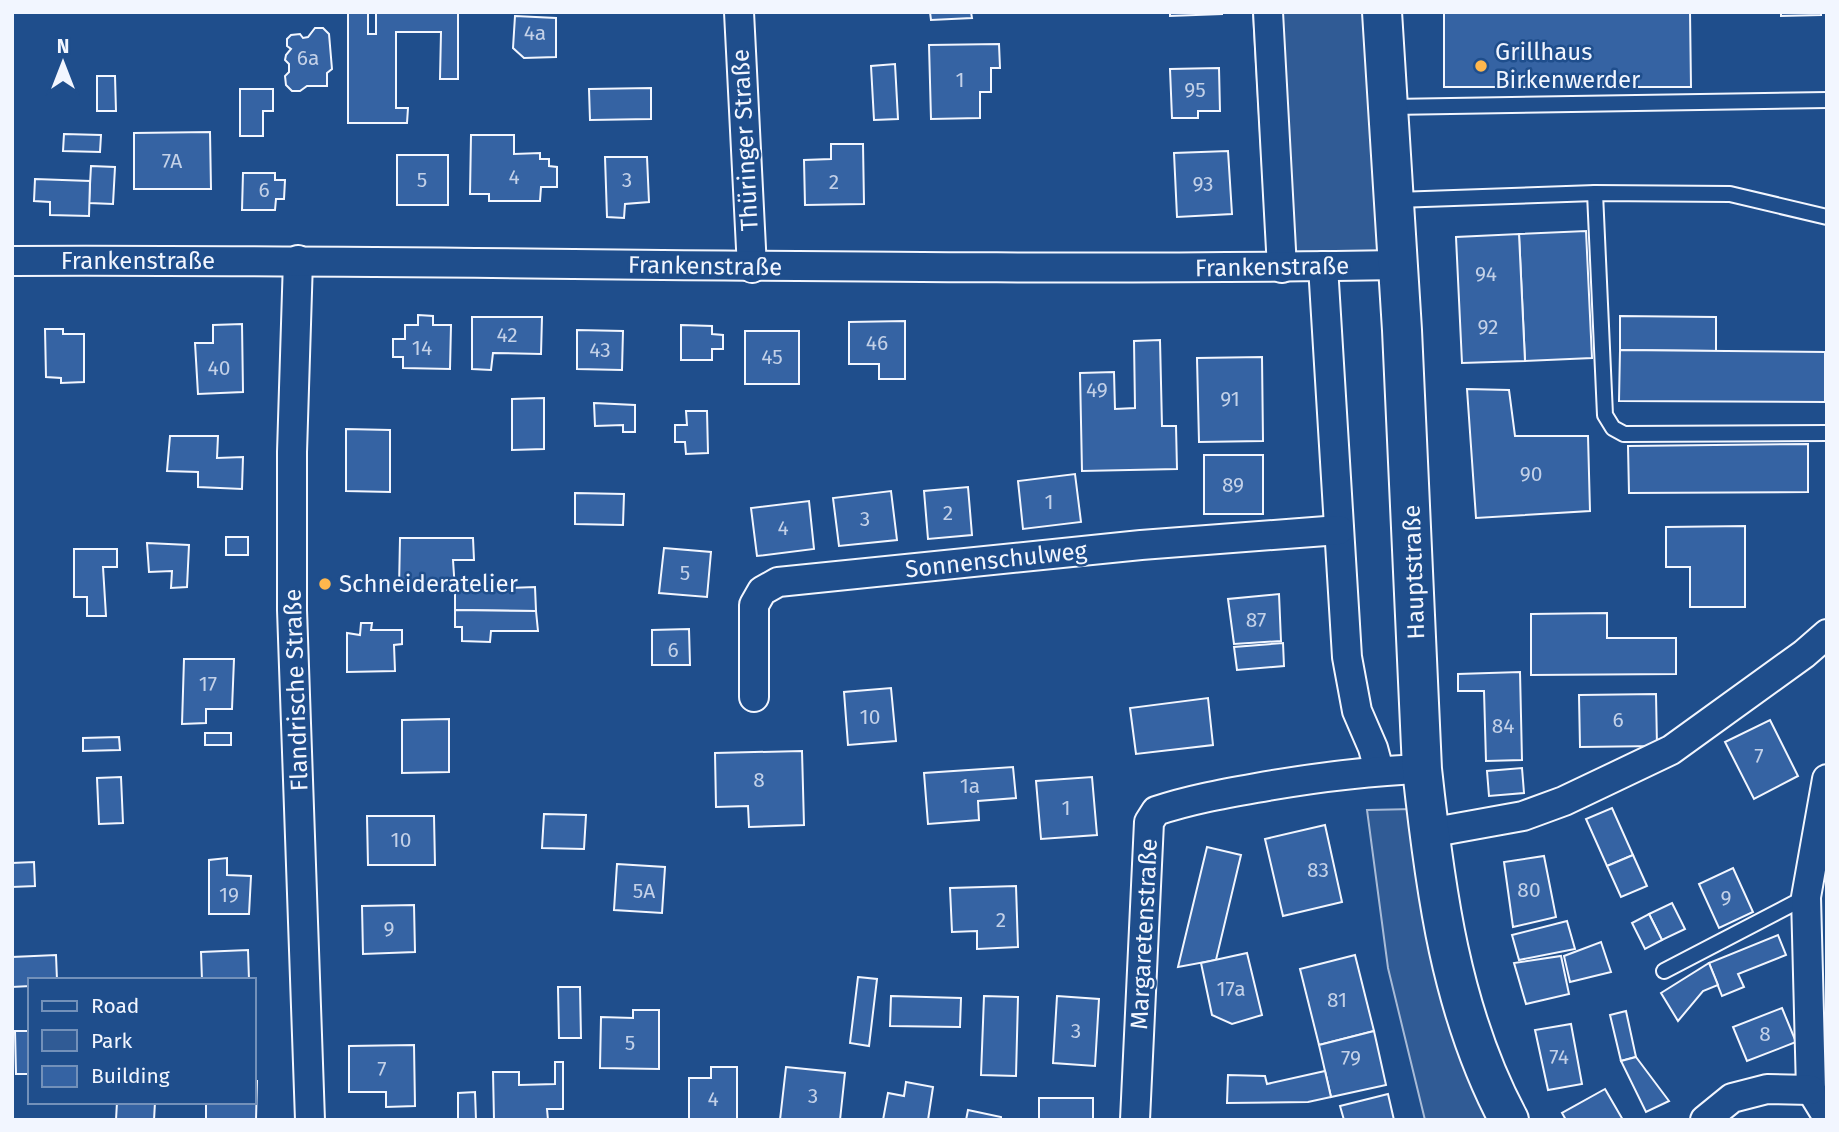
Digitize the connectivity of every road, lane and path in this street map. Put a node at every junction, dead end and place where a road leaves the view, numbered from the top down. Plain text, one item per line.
1 (739, 12) edge
2 (1268, 12) edge
3 (1382, 12) edge
4 (1827, 100) edge
5 (1388, 107) junction
6 (1595, 192) junction
7 (1394, 200) junction
8 (1827, 217) edge
9 (298, 260) junction
10 (12, 261) edge
11 (1398, 265) junction
12 (1323, 267) junction
13 (751, 268) junction
14 (1282, 268) junction
15 (1827, 433) edge
16 (1339, 530) junction
17 (1827, 634) edge
18 (754, 697) dead end
19 (1422, 769) junction
20 (1379, 770) junction
21 (1827, 779) edge
22 (1429, 833) junction
23 (1806, 897) junction
24 (1664, 971) dead end
25 (1811, 1090) junction
26 (1827, 1116) edge
27 (310, 1120) edge
28 (1135, 1120) edge
29 (1509, 1120) edge
30 (1705, 1120) edge

1 - 13 street, Thüringer Straße
2 - 14 street
3 - 5 main road, Hauptstraße
4 - 5 lane
5 - 7 main road, Hauptstraße
6 - 7 lane
6 - 8 lane
6 - 15 lane
7 - 11 main road, Hauptstraße
9 - 10 street, Frankenstraße
9 - 13 street, Frankenstraße
9 - 27 street, Flandrische Straße
11 - 12 street, Frankenstraße
11 - 19 main road, Hauptstraße
12 - 14 street, Frankenstraße
12 - 16 street
13 - 14 street, Frankenstraße
16 - 18 street, Sonnenschulweg
16 - 20 street
17 - 22 street
19 - 20 street, Margaretenstraße
19 - 22 main road, Hauptstraße
20 - 28 street, Margaretenstraße
21 - 23 street
22 - 29 main road, Hauptstraße
23 - 24 lane
23 - 25 street
25 - 26 street
25 - 30 street

